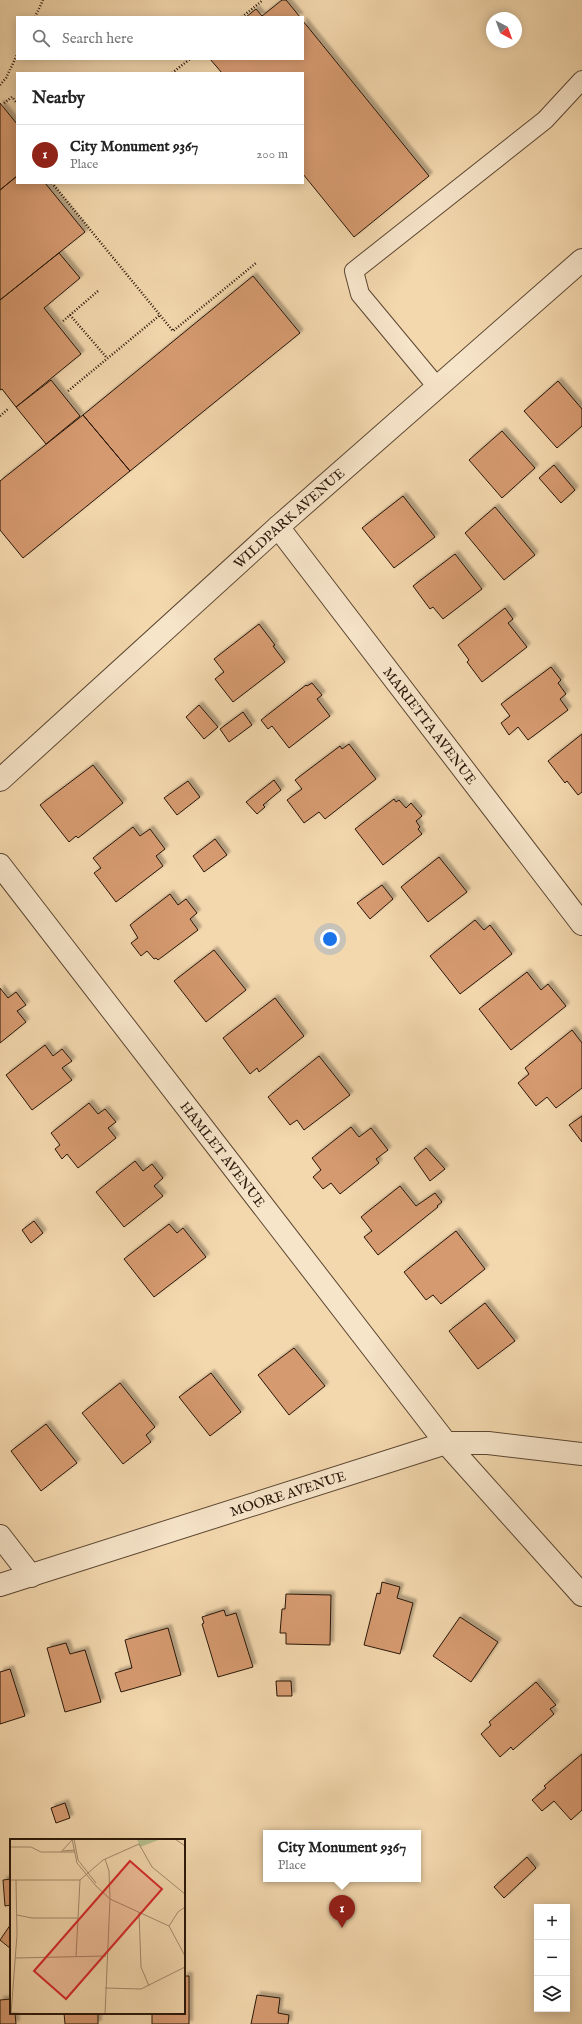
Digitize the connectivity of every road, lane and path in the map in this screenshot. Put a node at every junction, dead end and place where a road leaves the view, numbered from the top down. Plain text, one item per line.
1 (43, 0) edge
2 (263, 0) edge
3 (35, 16) edge
4 (243, 16) edge
5 (16, 58) edge
6 (189, 60) edge
7 (173, 72) edge
8 (582, 80) edge
9 (0, 84) edge
10 (16, 102) edge
11 (4, 103) dead end
12 (53, 184) edge
13 (582, 260) edge
14 (256, 263) dead end
15 (98, 291) dead end
16 (70, 314) junction
17 (160, 315) junction
18 (63, 321) dead end
19 (107, 358) junction
20 (438, 388) junction
21 (68, 391) dead end
22 (10, 408) dead end
23 (0, 416) edge
24 (278, 527) junction
25 (0, 780) edge
26 (0, 865) edge
27 (582, 924) edge
28 (446, 1443) junction
29 (582, 1454) edge
30 (0, 1536) edge
31 (31, 1576) junction
32 (0, 1585) edge
33 (582, 1595) edge

1 - 3 path
2 - 4 path
5 - 9 path
6 - 7 path
8 - 20 lane
10 - 11 path
12 - 17 path
13 - 20 street, WILDPARK AVENUE
14 - 17 path
15 - 16 path
16 - 18 path
16 - 19 path
17 - 19 path
19 - 21 path
20 - 24 street, WILDPARK AVENUE
22 - 23 path
24 - 25 street, WILDPARK AVENUE
24 - 27 street, MARIETTA AVENUE
26 - 28 street, HAMLET AVENUE
28 - 29 street, MOORE AVENUE
28 - 31 street, MOORE AVENUE
28 - 33 street, HAMLET AVENUE
30 - 31 street
31 - 32 street, MOORE AVENUE

